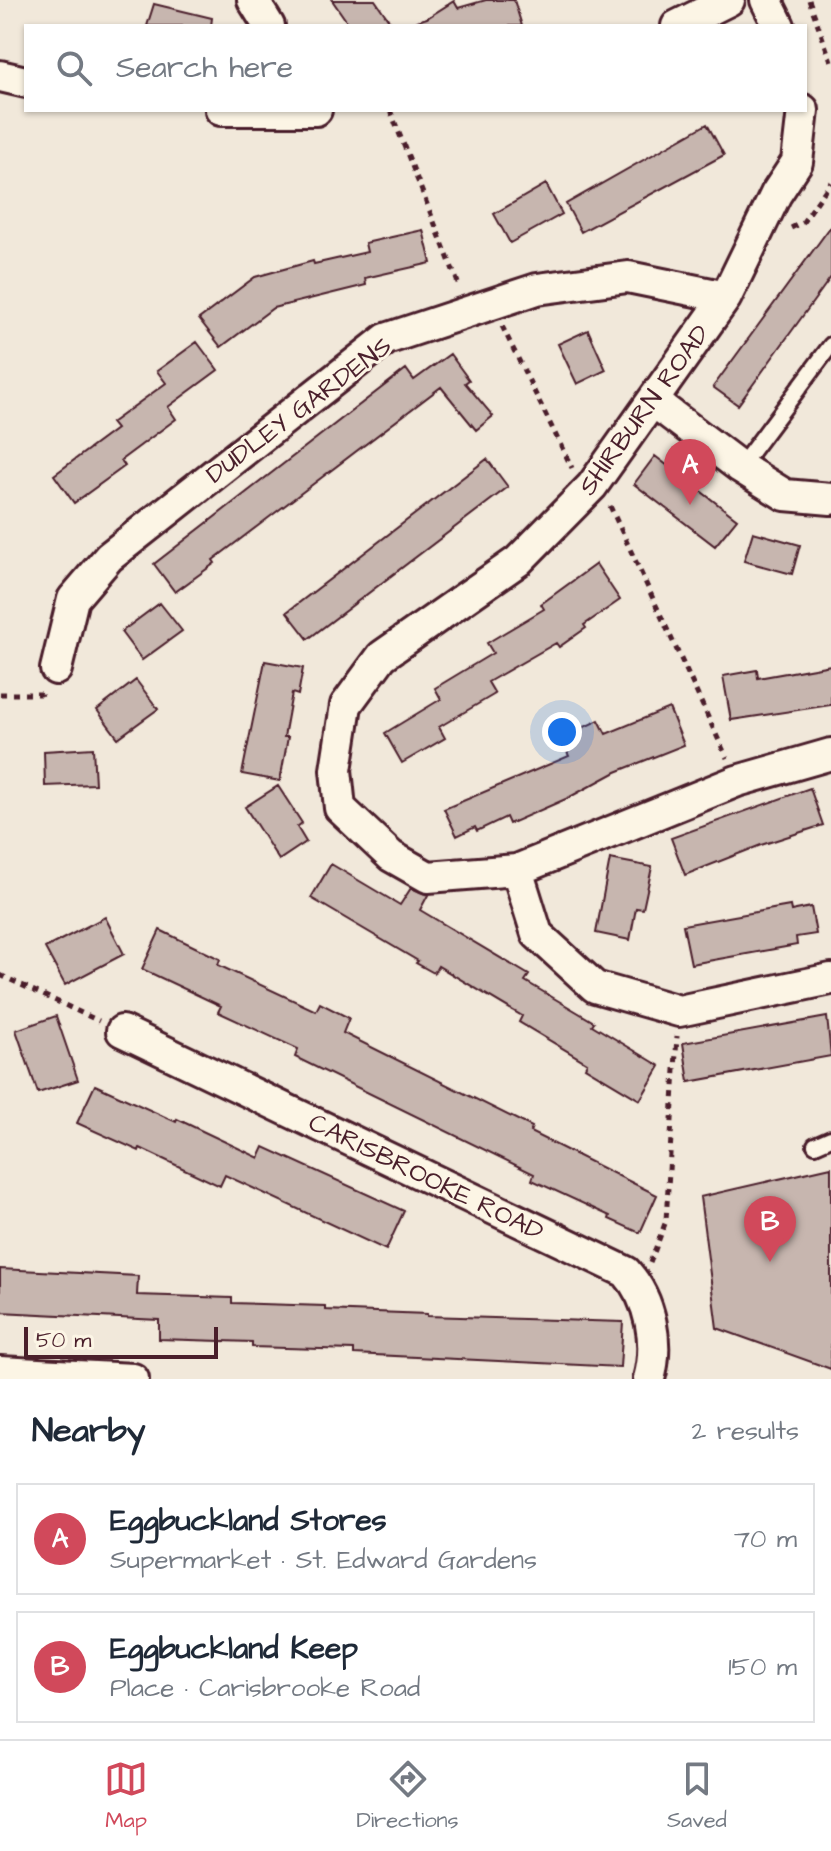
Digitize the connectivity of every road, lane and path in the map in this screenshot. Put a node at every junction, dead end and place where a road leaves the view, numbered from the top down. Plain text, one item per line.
1 (253, 0) edge
2 (729, 0) edge
3 (766, 0) edge
4 (809, 0) edge
5 (268, 24) edge
6 (681, 24) edge
7 (778, 24) edge
8 (831, 61) edge
9 (0, 76) edge
10 (24, 82) edge
11 (391, 112) edge
12 (803, 112) edge
13 (831, 182) edge
14 (760, 227) junction
15 (726, 297) junction
16 (480, 308) junction
17 (831, 345) edge
18 (653, 401) junction
19 (740, 467) junction
20 (592, 486) junction
21 (831, 499) edge
22 (56, 669) joint
23 (0, 694) edge
24 (831, 754) edge
25 (737, 781) junction
26 (517, 870) junction
27 (0, 975) edge
28 (831, 979) edge
29 (679, 1011) junction
30 (122, 1031) joint
31 (831, 1138) edge
32 (815, 1145) dead end
33 (641, 1288) junction
34 (0, 1372) edge
35 (133, 1379) edge
36 (649, 1379) edge

1 - 5 street
2 - 6 street
3 - 7 street
4 - 8 path
9 - 10 street
11 - 16 path
12 - 14 street, SHIRBURN ROAD
13 - 14 path
14 - 15 street, SHIRBURN ROAD
15 - 16 street, DUDLEY GARDENS
15 - 18 street, SHIRBURN ROAD
16 - 20 path
16 - 22 street, DUDLEY GARDENS
17 - 19 lane
18 - 19 street
18 - 20 street, SHIRBURN ROAD
19 - 21 street
20 - 25 path
20 - 26 street, SHIRBURN ROAD
22 - 23 path
24 - 25 street, SHIRBURN ROAD
25 - 26 street, SHIRBURN ROAD
26 - 29 street
27 - 30 path
28 - 29 street
29 - 33 path
30 - 33 street, CARISBROOKE ROAD
31 - 32 lane
33 - 36 street
34 - 35 street

